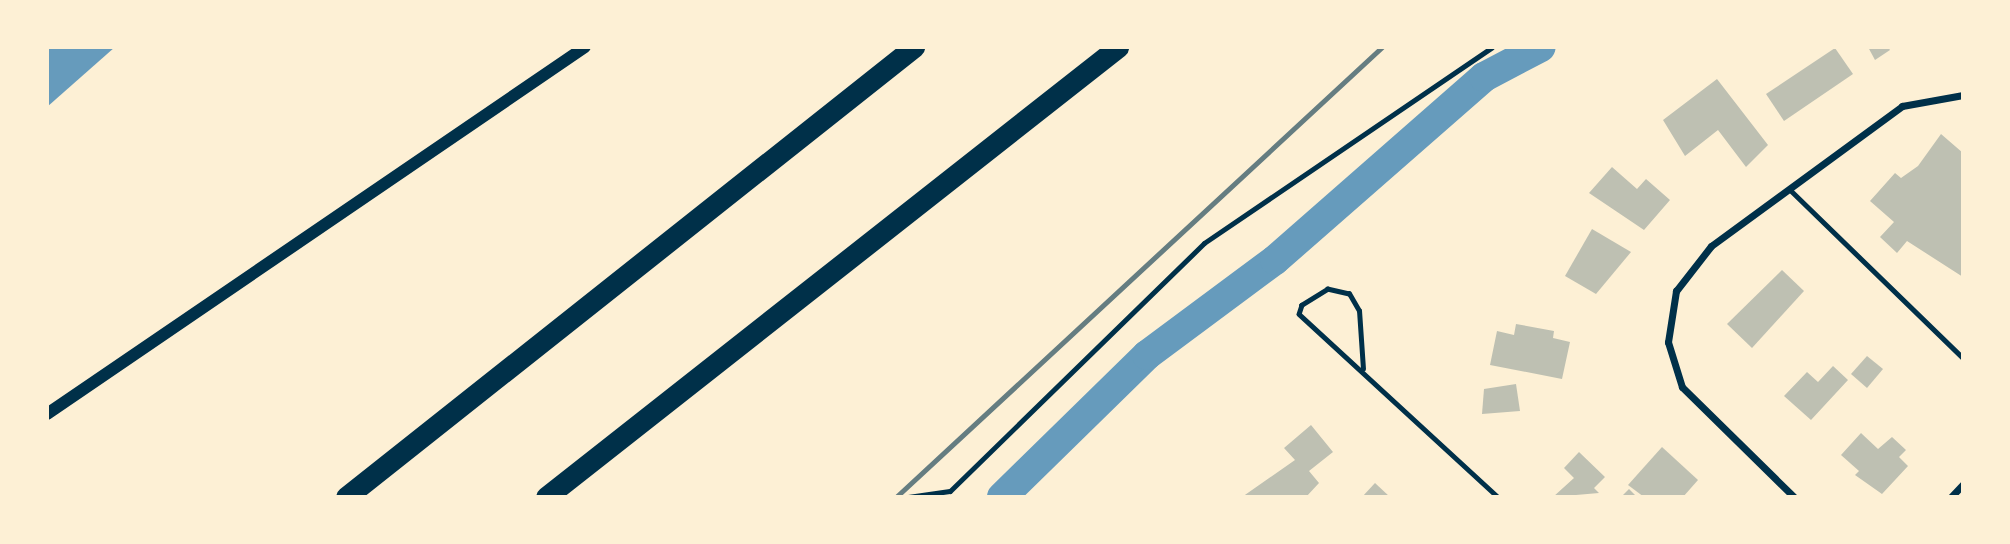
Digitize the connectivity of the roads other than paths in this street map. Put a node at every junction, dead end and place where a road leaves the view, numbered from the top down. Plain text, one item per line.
1 (585, 47) edge
2 (914, 47) edge
3 (1118, 47) edge
4 (1492, 47) edge
5 (1963, 95) edge
6 (1789, 188) junction
7 (1963, 358) edge
8 (47, 414) edge
9 (1963, 484) edge
10 (346, 497) edge
11 (546, 497) edge
12 (908, 497) edge
13 (1794, 497) edge
14 (1951, 497) edge

1 - 8 street
2 - 10 highway
3 - 11 highway
4 - 12 lane
5 - 6 street
6 - 7 lane
6 - 13 street
9 - 14 street

